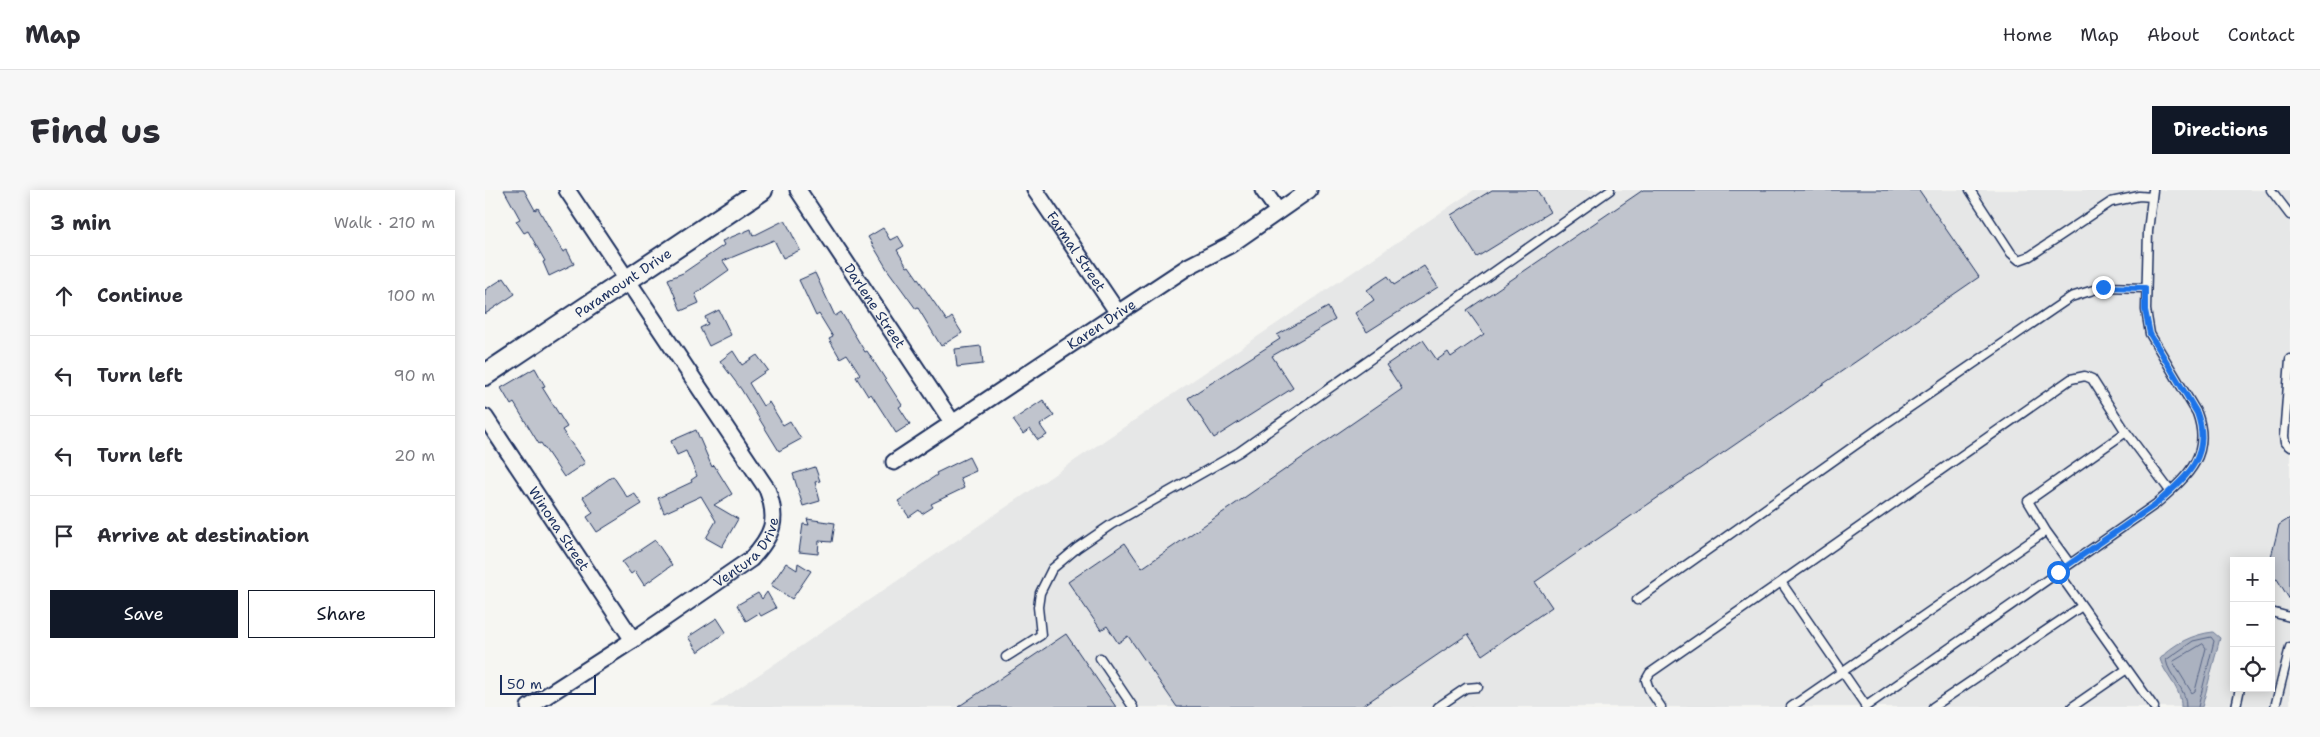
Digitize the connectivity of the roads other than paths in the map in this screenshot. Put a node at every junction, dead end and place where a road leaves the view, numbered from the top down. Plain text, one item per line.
1 (567, 190) edge
2 (761, 190) edge
3 (797, 190) edge
4 (1035, 190) edge
5 (1263, 190) edge
6 (1309, 190) edge
7 (1610, 190) edge
8 (1969, 190) edge
9 (2271, 190) edge
10 (2153, 194) edge
11 (1278, 211) junction
12 (2290, 215) edge
13 (627, 280) junction
14 (2145, 288) junction
15 (1118, 312) junction
16 (2290, 359) edge
17 (485, 375) edge
18 (485, 417) edge
19 (952, 422) junction
20 (2126, 432) junction
21 (2290, 447) edge
22 (894, 462) dead end
23 (2169, 492) junction
24 (2046, 531) junction
25 (2070, 564) junction
26 (2058, 572) junction
27 (1781, 582) junction
28 (1637, 600) dead end
29 (2082, 606) junction
30 (2275, 613) edge
31 (2290, 617) edge
32 (633, 640) junction
33 (2290, 647) edge
34 (1006, 657) dead end
35 (1100, 658) dead end
36 (2127, 669) junction
37 (1843, 671) junction
38 (1478, 687) dead end
39 (2239, 692) edge
40 (1870, 706) edge
41 (2152, 706) edge
42 (529, 707) edge
43 (1133, 707) edge
44 (1438, 707) edge
45 (1661, 707) edge
46 (1791, 707) edge
47 (1933, 707) edge
48 (2073, 707) edge
49 (2236, 707) edge
50 (2275, 707) edge

1 - 13 street, Ventura Drive
2 - 13 street, Paramount Drive
3 - 19 street, Darlene Street
4 - 15 street, Farmal Street
5 - 11 street
6 - 11 street, Karen Drive
7 - 34 lane
8 - 10 lane
9 - 12 lane
10 - 14 lane
11 - 15 street, Karen Drive
13 - 17 street, Paramount Drive
13 - 32 street, Ventura Drive
14 - 23 lane
14 - 28 lane
15 - 19 street, Karen Drive
16 - 21 lane
18 - 32 street, Winona Street
19 - 22 street, Karen Drive
20 - 23 lane
20 - 24 lane
20 - 27 lane
23 - 25 lane
24 - 25 lane
24 - 37 lane
25 - 26 lane
26 - 29 lane
26 - 40 lane
27 - 37 lane
27 - 45 lane
29 - 36 lane
29 - 47 lane
30 - 31 lane
32 - 42 street, Ventura Drive
33 - 50 lane
35 - 43 lane
36 - 41 lane
36 - 48 lane
37 - 40 lane
37 - 46 lane
38 - 44 lane
39 - 49 lane

